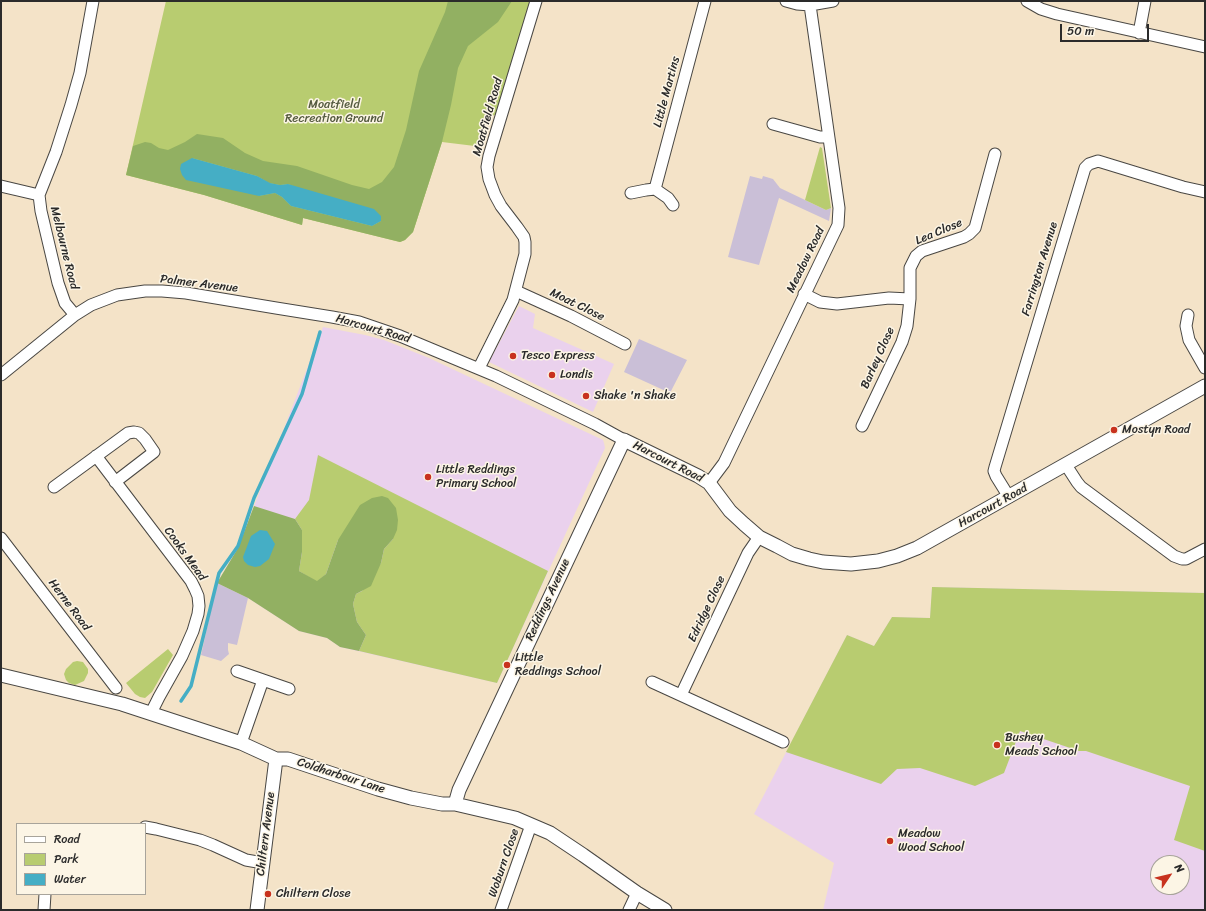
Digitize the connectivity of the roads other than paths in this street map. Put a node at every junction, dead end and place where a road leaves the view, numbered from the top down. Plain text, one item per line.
1 (93, 1) edge
2 (536, 1) edge
3 (705, 1) edge
4 (786, 1) edge
5 (833, 1) edge
6 (1027, 1) edge
7 (1145, 1) edge
8 (810, 5) junction
9 (1139, 33) junction
10 (1205, 47) edge
11 (773, 124) dead end
12 (828, 137) junction
13 (995, 154) dead end
14 (1, 186) edge
15 (655, 189) junction
16 (1205, 192) edge
17 (631, 193) dead end
18 (39, 195) junction
19 (673, 205) dead end
20 (516, 291) junction
21 (804, 294) junction
22 (910, 299) junction
23 (276, 308) joint
24 (75, 315) junction
25 (1188, 315) dead end
26 (625, 344) dead end
27 (480, 368) junction
28 (1205, 368) edge
29 (1, 375) edge
30 (1205, 386) edge
31 (862, 426) dead end
32 (624, 440) junction
33 (96, 456) junction
34 (1066, 465) junction
35 (115, 482) junction
36 (708, 483) junction
37 (54, 487) dead end
38 (1009, 497) junction
39 (759, 537) junction
40 (1, 538) edge
41 (1205, 549) edge
42 (238, 671) dead end
43 (1, 675) edge
44 (263, 680) junction
45 (652, 682) dead end
46 (116, 688) dead end
47 (289, 689) dead end
48 (680, 695) junction
49 (151, 713) junction
50 (783, 742) dead end
51 (241, 743) junction
52 (276, 758) junction
53 (455, 804) junction
54 (531, 825) junction
55 (146, 827) edge
56 (263, 863) junction
57 (637, 893) junction
58 (45, 895) edge
59 (44, 910) edge
60 (257, 910) edge
61 (501, 910) edge
62 (629, 910) edge
63 (665, 910) edge

1 - 18 street, Melbourne Road
2 - 20 street, Moatfield Road
3 - 15 street, Little Martins
4 - 8 street
5 - 8 street
6 - 9 street
7 - 9 street
8 - 12 street, Meadow Road
9 - 10 street
11 - 12 street
12 - 21 street, Meadow Road
13 - 22 street, Lea Close
14 - 18 street
15 - 17 street
15 - 19 street
16 - 38 street, Farrington Avenue
18 - 24 street, Melbourne Road
20 - 26 street, Moat Close
20 - 27 street, Moatfield Road
21 - 22 street
21 - 36 street, Meadow Road
22 - 31 street, Barley Close
23 - 24 street, Palmer Avenue
23 - 27 street, Harcourt Road
24 - 29 street
25 - 28 street
27 - 32 street, Harcourt Road
30 - 34 street, Harcourt Road
32 - 36 street, Harcourt Road
32 - 53 street, Reddings Avenue
33 - 35 street, Cooks Mead
33 - 35 street
33 - 37 street
34 - 38 street, Harcourt Road
34 - 41 street
35 - 49 street, Cooks Mead
36 - 39 street, Harcourt Road
38 - 39 street, Harcourt Road
39 - 48 street, Edridge Close
40 - 46 street, Herne Road
42 - 44 street
43 - 49 street, Coldharbour Lane
44 - 47 street
44 - 51 street
45 - 48 street
48 - 50 street
49 - 51 street, Coldharbour Lane
51 - 52 street, Coldharbour Lane
52 - 53 street, Coldharbour Lane
52 - 56 street, Chiltern Avenue
53 - 54 street, Coldharbour Lane
54 - 57 street, Coldharbour Lane
54 - 61 street, Woburn Close
55 - 56 street
56 - 60 street, Chiltern Avenue
57 - 62 street
57 - 63 street, Coldharbour Lane
58 - 59 street

